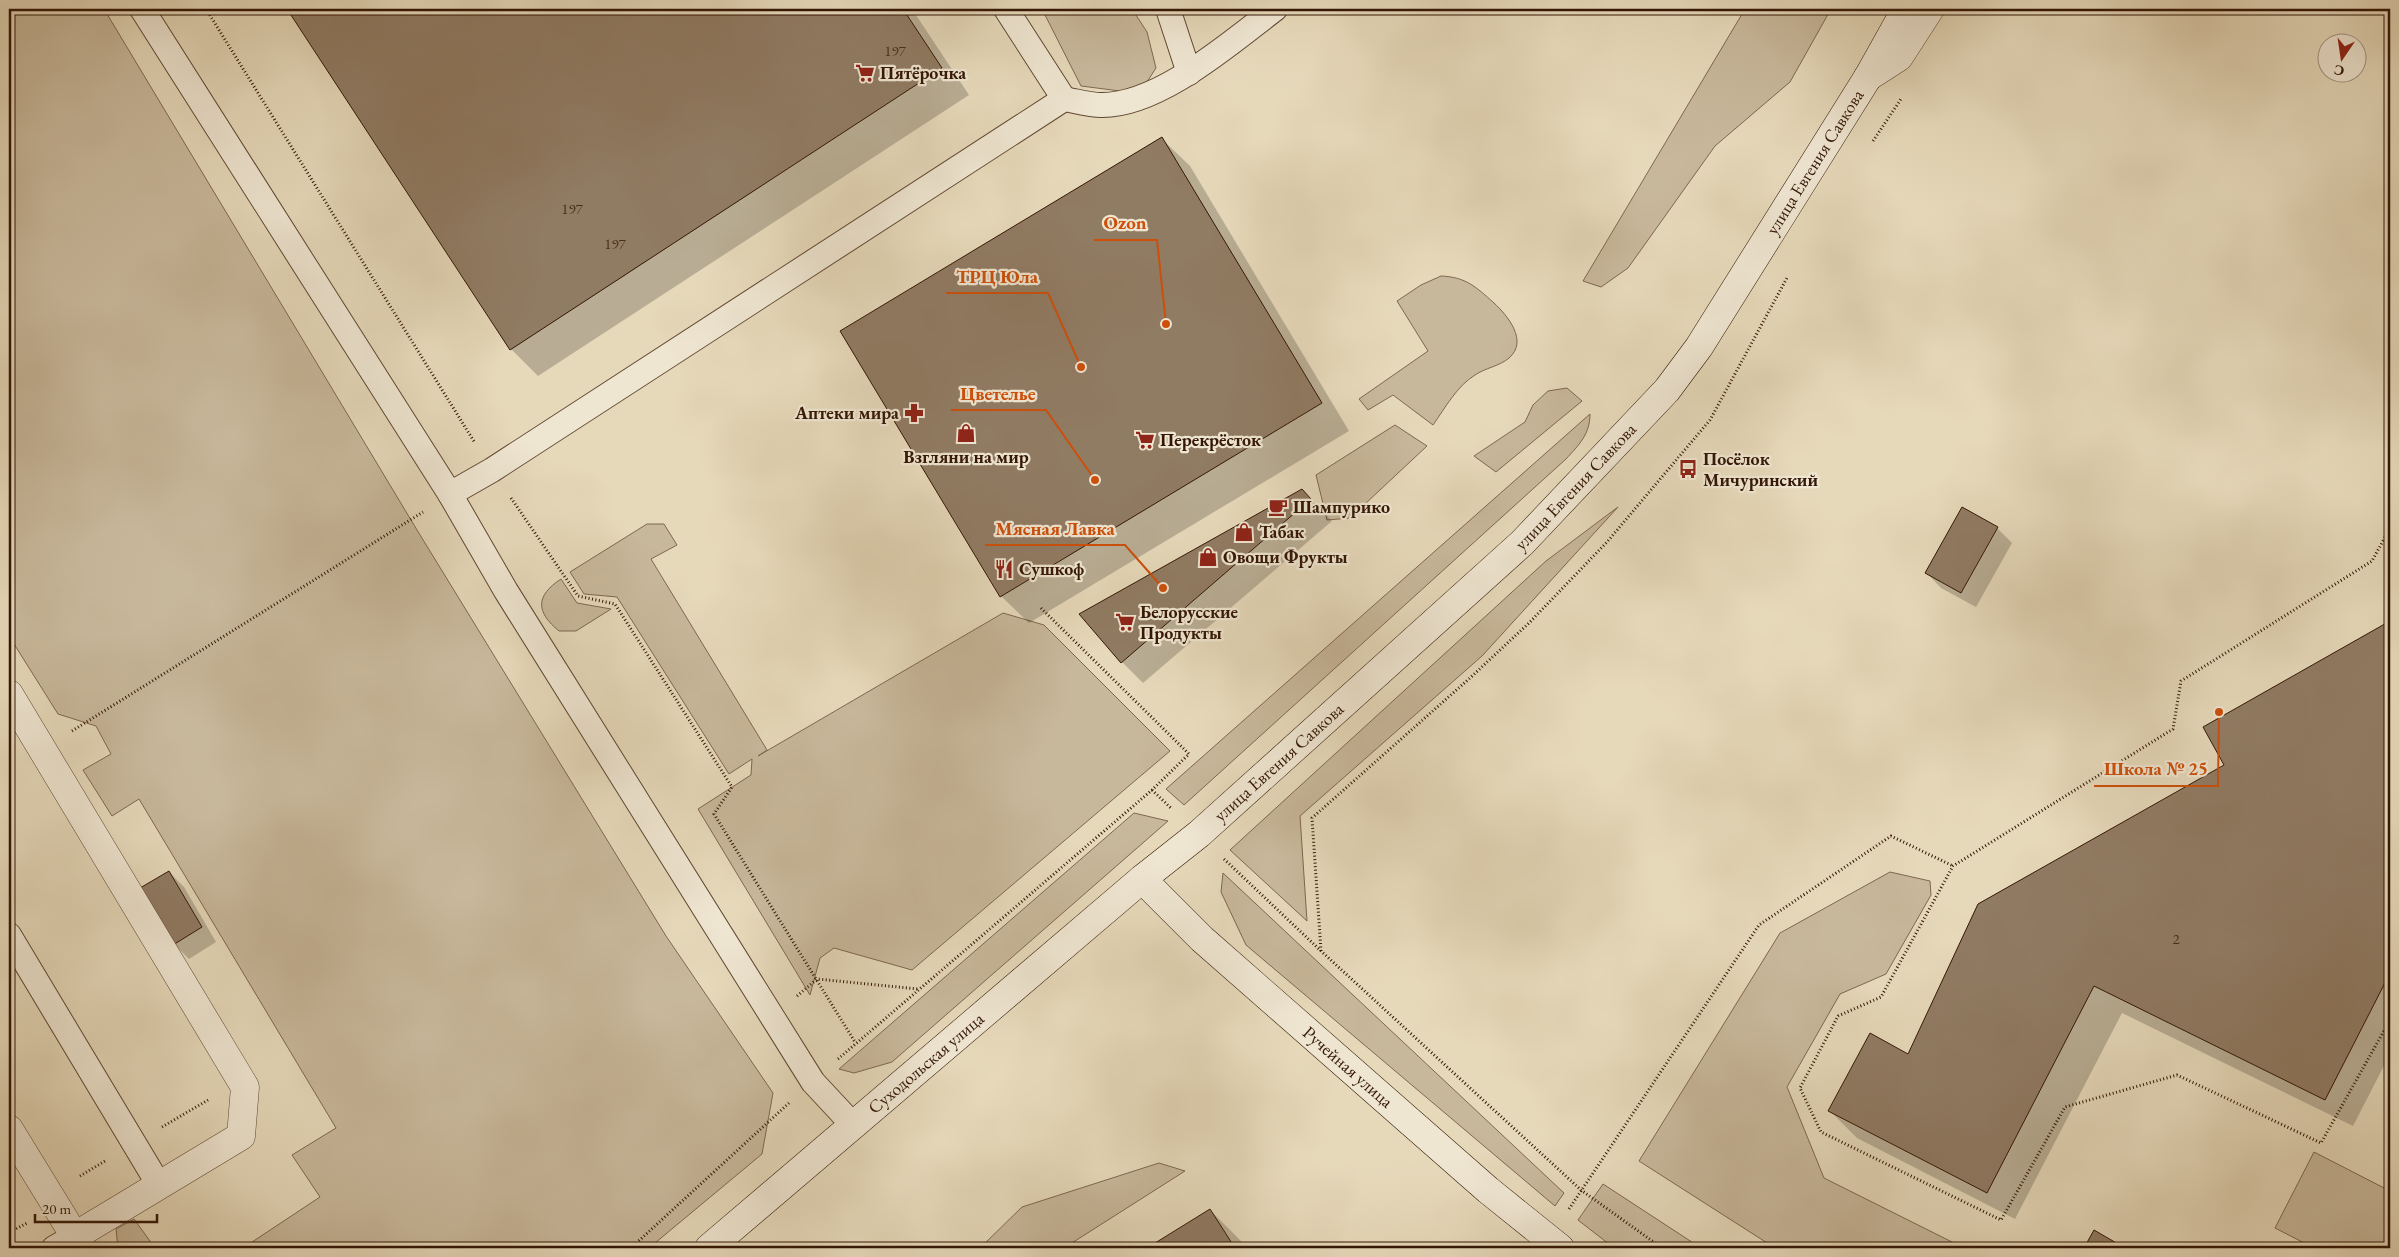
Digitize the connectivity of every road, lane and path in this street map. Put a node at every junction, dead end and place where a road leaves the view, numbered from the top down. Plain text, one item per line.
1 (142, 9) edge
2 (206, 9) edge
3 (1006, 9) edge
4 (1168, 9) edge
5 (1275, 9) edge
6 (1906, 9) edge
7 (1930, 9) edge
8 (1188, 73) junction
9 (1868, 77) junction
10 (1064, 99) junction
11 (492, 470) junction
12 (450, 494) junction
13 (429, 508) dead end
14 (2390, 528) edge
15 (1041, 608) dead end
16 (11, 704) edge
17 (42, 749) junction
18 (1152, 790) junction
19 (1199, 834) junction
20 (1953, 866) junction
21 (1142, 879) junction
22 (9, 935) edge
23 (818, 979) junction
24 (918, 989) junction
25 (772, 1018) junction
26 (2390, 1020) edge
27 (855, 1042) junction
28 (812, 1082) junction
29 (853, 1126) junction
30 (9, 1129) edge
31 (159, 1186) junction
32 (1581, 1190) junction
33 (1554, 1243) edge
34 (70, 1244) edge
35 (631, 1248) edge
36 (709, 1248) edge
37 (1662, 1248) edge

1 - 12 lane
2 - 11 path
3 - 10 lane
4 - 8 lane
5 - 8 lane
6 - 9 main road, улица Евгения Савкова
7 - 9 main road
8 - 10 lane
9 - 19 main road, улица Евгения Савкова
10 - 11 lane
11 - 12 lane
11 - 23 path
12 - 25 lane
13 - 17 path
14 - 20 path
15 - 18 path
16 - 17 main road
17 - 31 main road
18 - 19 path
18 - 24 path
19 - 21 main road, улица Евгения Савкова
19 - 32 path
20 - 26 path
20 - 32 path
21 - 29 main road, Суходольская улица
21 - 33 main road, Ручейная улица
22 - 31 lane
23 - 24 path
23 - 25 path
23 - 27 path
24 - 27 path
25 - 28 lane
27 - 28 path
28 - 29 lane
28 - 35 path
29 - 36 main road, Суходольская улица
30 - 34 main road
31 - 34 main road
32 - 33 path
32 - 37 path

